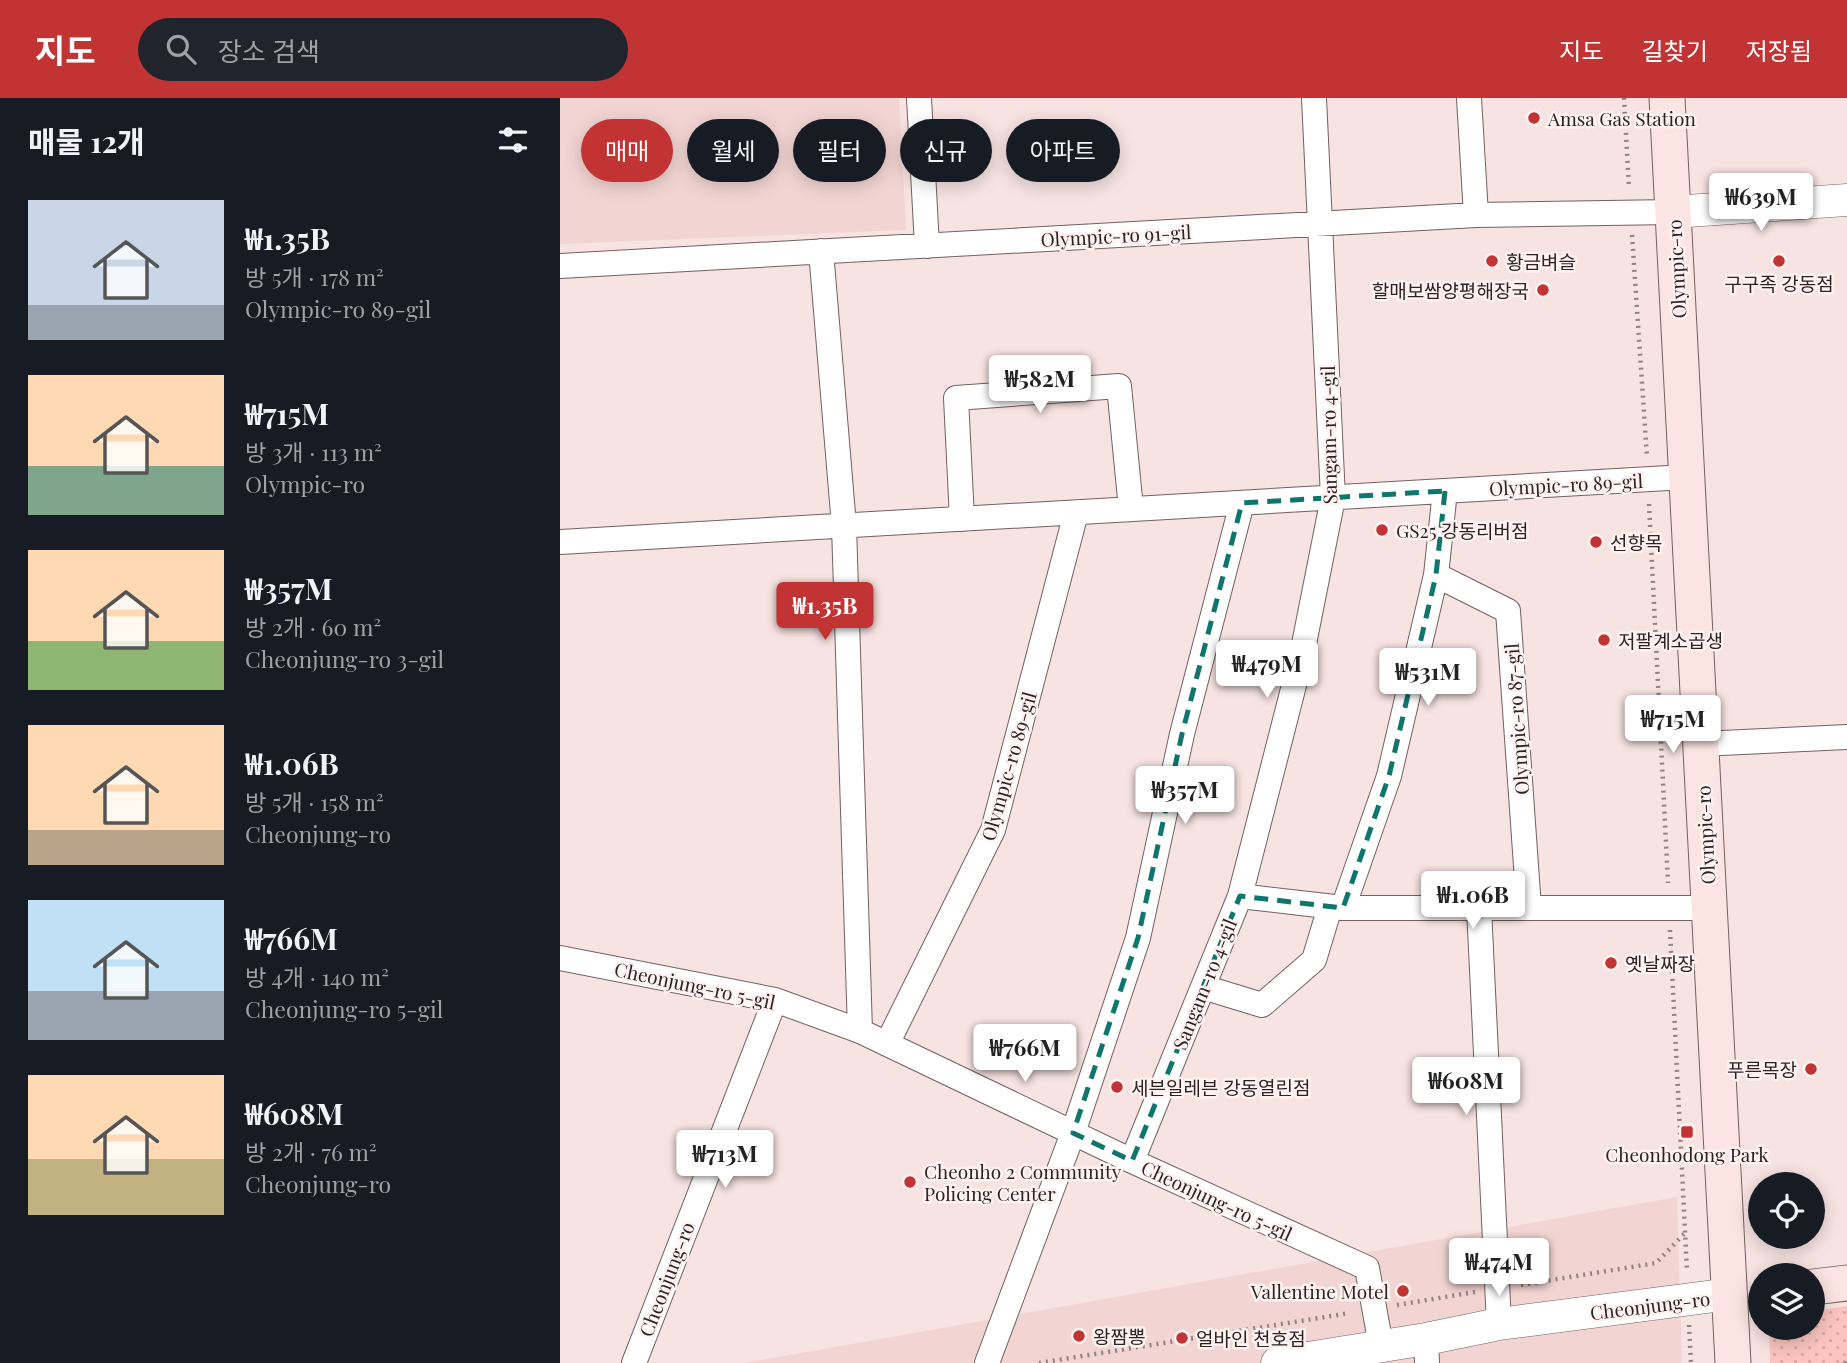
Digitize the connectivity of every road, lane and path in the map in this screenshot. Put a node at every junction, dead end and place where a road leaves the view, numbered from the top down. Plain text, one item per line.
1 (919, 98) edge
2 (1314, 98) edge
3 (1469, 98) edge
4 (1624, 98) edge
5 (1667, 98) edge
6 (1847, 200) edge
7 (1673, 212) junction
8 (1631, 213) junction
9 (1476, 215) junction
10 (1320, 224) junction
11 (927, 246) junction
12 (821, 251) junction
13 (560, 266) edge
14 (1686, 477) junction
15 (1648, 479) junction
16 (1445, 491) junction
17 (1333, 498) junction
18 (1242, 503) junction
19 (1131, 509) junction
20 (1076, 513) junction
21 (962, 519) junction
22 (844, 526) junction
23 (560, 542) edge
24 (1436, 575) junction
25 (1847, 737) edge
26 (1700, 744) junction
27 (1240, 896) junction
28 (1337, 907) junction
29 (1479, 908) junction
30 (1529, 908) junction
31 (1669, 908) junction
32 (1709, 908) junction
33 (560, 958) edge
34 (1203, 987) junction
35 (775, 1000) junction
36 (860, 1031) junction
37 (887, 1044) junction
38 (1073, 1133) junction
39 (1132, 1161) junction
40 (1847, 1283) edge
41 (1825, 1286) edge
42 (1745, 1293) edge
43 (1688, 1300) junction
44 (1499, 1324) junction
45 (1381, 1346) junction
46 (1427, 1351) edge
47 (1847, 1358) edge
48 (1295, 1362) edge
49 (634, 1363) edge
50 (987, 1363) edge
51 (1691, 1363) edge
52 (1733, 1363) edge
53 (1845, 1363) edge

1 - 11 street
2 - 10 street, Sangam-ro 4-gil
3 - 9 street
4 - 8 path
5 - 7 main road, Olympic-ro
6 - 7 street
7 - 8 street, Olympic-ro 91-gil
7 - 14 main road, Olympic-ro
8 - 9 street, Olympic-ro 91-gil
8 - 15 path
9 - 10 street, Olympic-ro 91-gil
10 - 11 street, Olympic-ro 91-gil
10 - 17 street, Sangam-ro 4-gil
11 - 12 street, Olympic-ro 91-gil
12 - 13 street, Olympic-ro 91-gil
12 - 22 street
14 - 15 street, Olympic-ro 89-gil
14 - 26 main road, Olympic-ro
15 - 16 street, Olympic-ro 89-gil
15 - 31 path
16 - 17 street, Olympic-ro 89-gil
16 - 24 street
17 - 18 street, Olympic-ro 89-gil
17 - 27 street, Sangam-ro 4-gil
18 - 19 street, Olympic-ro 89-gil
18 - 38 street
19 - 20 street, Olympic-ro 89-gil
19 - 21 street
20 - 21 street, Olympic-ro 89-gil
20 - 37 street, Olympic-ro 89-gil
21 - 22 street, Olympic-ro 89-gil
22 - 23 street, Olympic-ro 89-gil
22 - 36 street
24 - 28 street
24 - 30 street, Olympic-ro 87-gil
25 - 26 street
26 - 32 main road, Olympic-ro
27 - 28 street
27 - 34 street, Sangam-ro 4-gil
28 - 29 street
28 - 34 street
29 - 30 street
29 - 44 street
30 - 31 street
31 - 32 street
31 - 43 path
32 - 42 main road, Olympic-ro
33 - 35 street, Cheonjung-ro 5-gil
34 - 39 street, Sangam-ro 4-gil
35 - 36 street, Cheonjung-ro 5-gil
35 - 49 street, Cheonjung-ro
36 - 37 street, Cheonjung-ro 5-gil
37 - 38 street, Cheonjung-ro 5-gil
38 - 39 street, Cheonjung-ro 5-gil
38 - 50 street
39 - 45 street, Cheonjung-ro 5-gil
40 - 41 main road
42 - 43 street, Cheonjung-ro
42 - 52 main road, Olympic-ro
43 - 44 street, Cheonjung-ro
43 - 51 path
44 - 46 street, Cheonjung-ro
45 - 46 street, Cheonjung-ro
45 - 48 street, Cheonjung-ro
47 - 53 path

